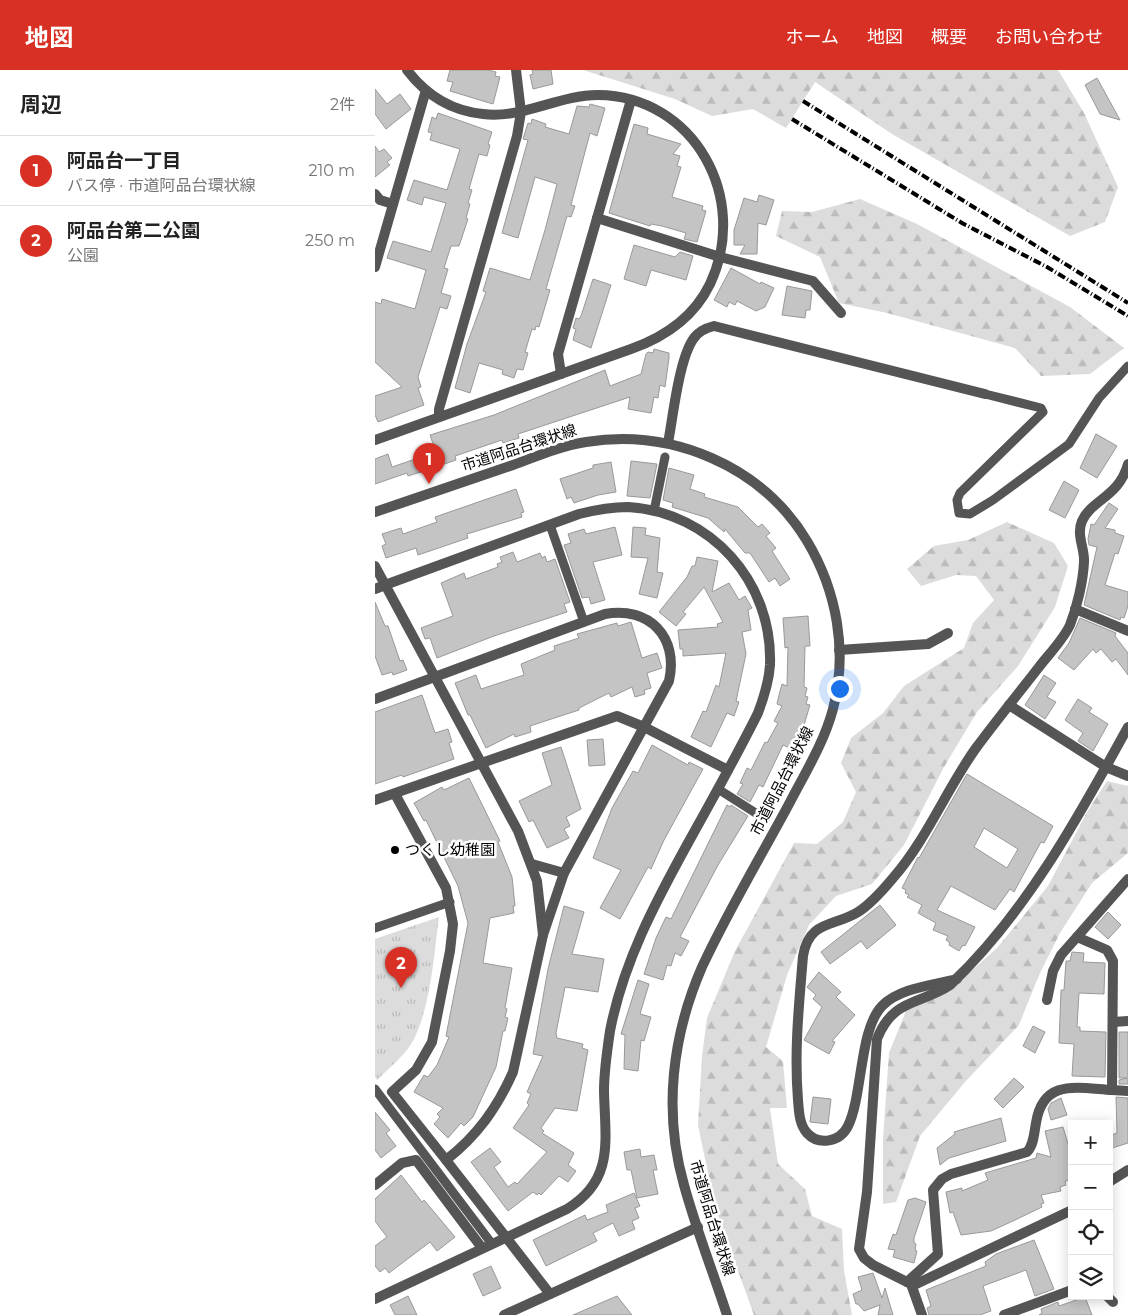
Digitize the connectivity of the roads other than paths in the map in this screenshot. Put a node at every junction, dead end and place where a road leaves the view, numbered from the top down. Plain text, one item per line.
1 (407, 70) edge
2 (516, 70) edge
3 (426, 90) junction
4 (631, 100) junction
5 (521, 112) junction
6 (375, 194) edge
7 (393, 204) junction
8 (597, 218) junction
9 (720, 257) junction
10 (375, 267) edge
11 (841, 313) dead end
12 (1128, 366) edge
13 (561, 374) junction
14 (985, 394) joint
15 (439, 417) junction
16 (375, 440) edge
17 (668, 443) junction
18 (665, 457) dead end
19 (1128, 464) edge
20 (653, 511) junction
21 (375, 512) edge
22 (550, 525) junction
23 (375, 566) edge
24 (380, 587) edge
25 (1075, 609) junction
26 (584, 622) junction
27 (1128, 631) edge
28 (948, 633) dead end
29 (839, 650) junction
30 (435, 679) junction
31 (375, 699) edge
32 (1009, 705) junction
33 (644, 727) junction
34 (1128, 727) edge
35 (481, 764) junction
36 (1106, 767) junction
37 (728, 770) junction
38 (1128, 776) edge
39 (717, 789) junction
40 (395, 794) junction
41 (375, 800) edge
42 (765, 819) dead end
43 (532, 864) junction
44 (564, 873) junction
45 (1128, 879) edge
46 (450, 902) junction
47 (375, 928) edge
48 (543, 935) junction
49 (1077, 937) junction
50 (957, 979) junction
51 (1047, 1000) dead end
52 (1128, 1021) edge
53 (1113, 1022) junction
54 (375, 1089) edge
55 (1112, 1090) junction
56 (1128, 1091) edge
57 (446, 1160) junction
58 (1128, 1170) edge
59 (1113, 1179) edge
60 (375, 1185) edge
61 (1068, 1212) edge
62 (698, 1226) junction
63 (506, 1237) junction
64 (487, 1246) junction
65 (910, 1284) junction
66 (1068, 1291) edge
67 (550, 1294) junction
68 (375, 1299) edge
69 (504, 1315) edge
70 (727, 1315) edge
71 (922, 1315) edge
72 (1004, 1315) edge

1 - 3 street
2 - 5 street
3 - 5 street
3 - 7 street
4 - 5 street
4 - 8 street
4 - 9 street
5 - 15 street
6 - 7 street
7 - 10 street
8 - 9 street
8 - 13 street
9 - 11 street
9 - 13 street
12 - 14 street
13 - 15 street
14 - 17 street
15 - 16 street
17 - 21 street, 市道阿品台環状線
17 - 29 street, 市道阿品台環状線
18 - 20 street
19 - 25 street
20 - 22 street
20 - 37 street
22 - 24 street
22 - 26 street
23 - 24 street
24 - 30 street
25 - 27 street
25 - 32 street
26 - 30 street
26 - 33 street
28 - 29 street
29 - 62 street, 市道阿品台環状線
30 - 31 street
30 - 35 street
32 - 36 street
32 - 50 street
33 - 35 street
33 - 37 street
33 - 44 street
34 - 36 street
35 - 40 street
35 - 43 street
36 - 38 street
36 - 50 street
37 - 39 street
39 - 42 street
39 - 63 street
40 - 41 street
40 - 46 street
43 - 44 street
43 - 48 street
44 - 48 street
45 - 49 street
46 - 47 street
46 - 57 street
48 - 57 street
49 - 51 street
49 - 53 street
50 - 65 street
52 - 53 street
53 - 55 street
54 - 64 street
55 - 56 street
55 - 65 street
57 - 63 street
58 - 59 street
60 - 64 street
61 - 65 street
62 - 67 street
62 - 70 street, 市道阿品台環状線
63 - 64 street
63 - 67 street
64 - 68 street
65 - 71 street
66 - 72 street
67 - 69 street

